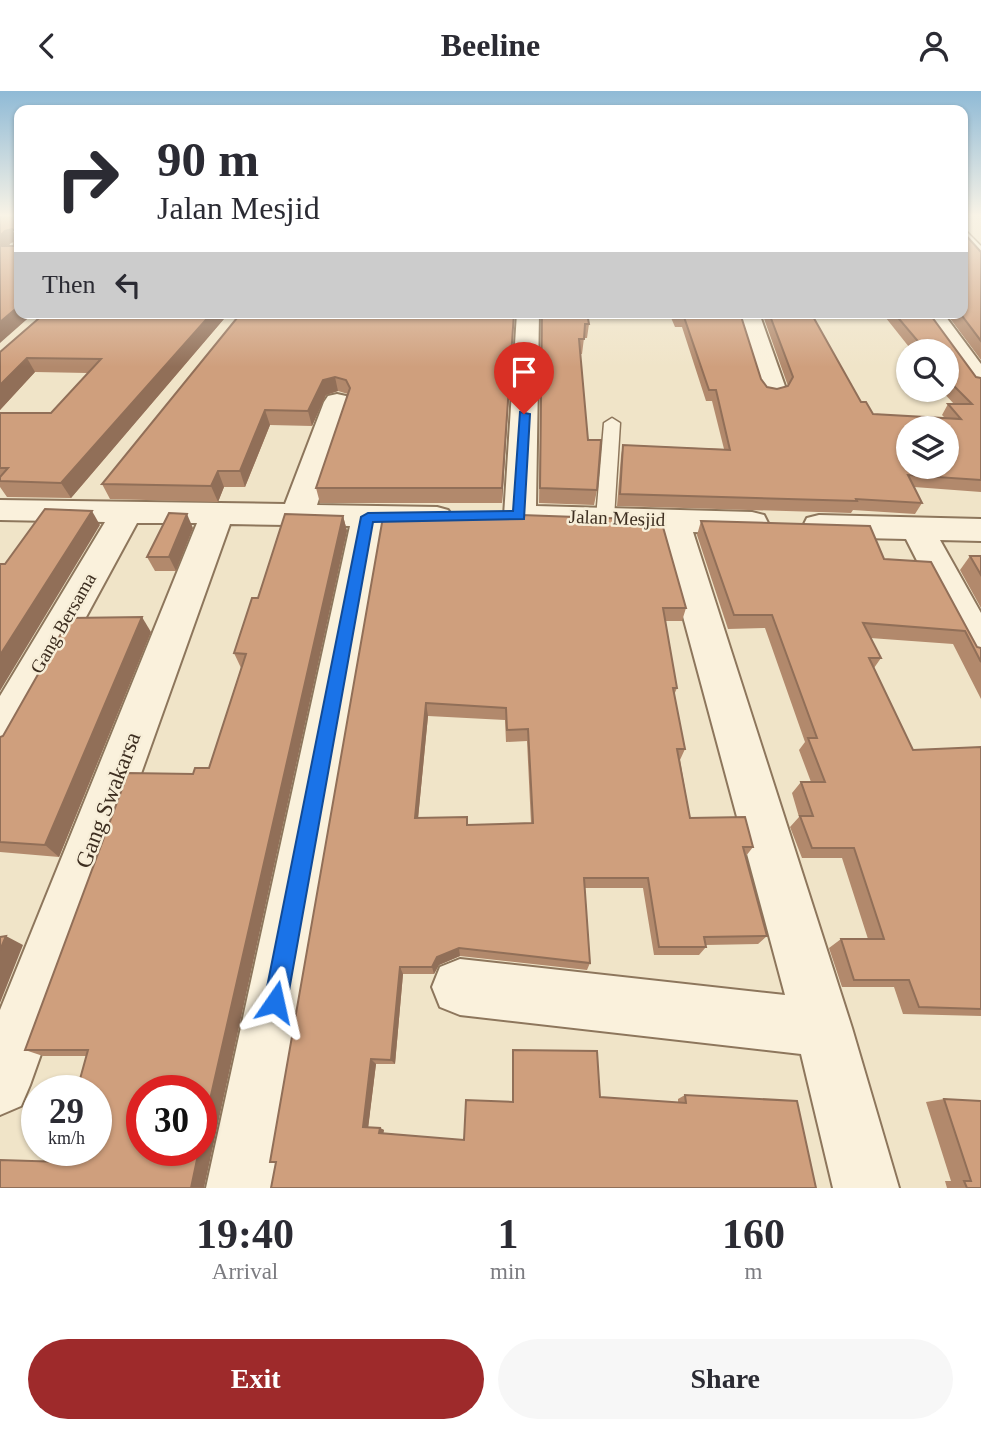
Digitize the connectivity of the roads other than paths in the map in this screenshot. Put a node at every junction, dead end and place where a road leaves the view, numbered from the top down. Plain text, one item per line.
1 (527, 319) edge
2 (750, 319) edge
3 (935, 319) edge
4 (981, 381) edge
5 (773, 389) edge
6 (337, 402) dead end
7 (612, 423) dead end
8 (103, 504) junction
9 (0, 510) edge
10 (217, 514) junction
11 (297, 516) junction
12 (492, 516) junction
13 (368, 517) junction
14 (605, 517) junction
15 (673, 520) junction
16 (917, 529) junction
17 (981, 530) edge
18 (981, 648) edge
19 (0, 735) edge
20 (460, 987) dead end
21 (823, 1028) junction
22 (0, 1085) edge
23 (239, 1188) edge
24 (866, 1188) edge

1 - 12 street
2 - 5 street
3 - 4 street
6 - 11 street
7 - 14 lane
8 - 9 street, Jalan Mesjid
8 - 10 street, Jalan Mesjid
8 - 19 street, Gang Bersama
10 - 11 street, Jalan Mesjid
10 - 22 street, Gang Swakarsa
11 - 13 street, Jalan Mesjid
12 - 13 street, Jalan Mesjid
12 - 14 street, Jalan Mesjid
13 - 23 street
14 - 15 street, Jalan Mesjid
15 - 16 street, Jalan Mesjid
15 - 21 street
16 - 17 street, Jalan Mesjid
16 - 18 street
20 - 21 street
21 - 24 street

